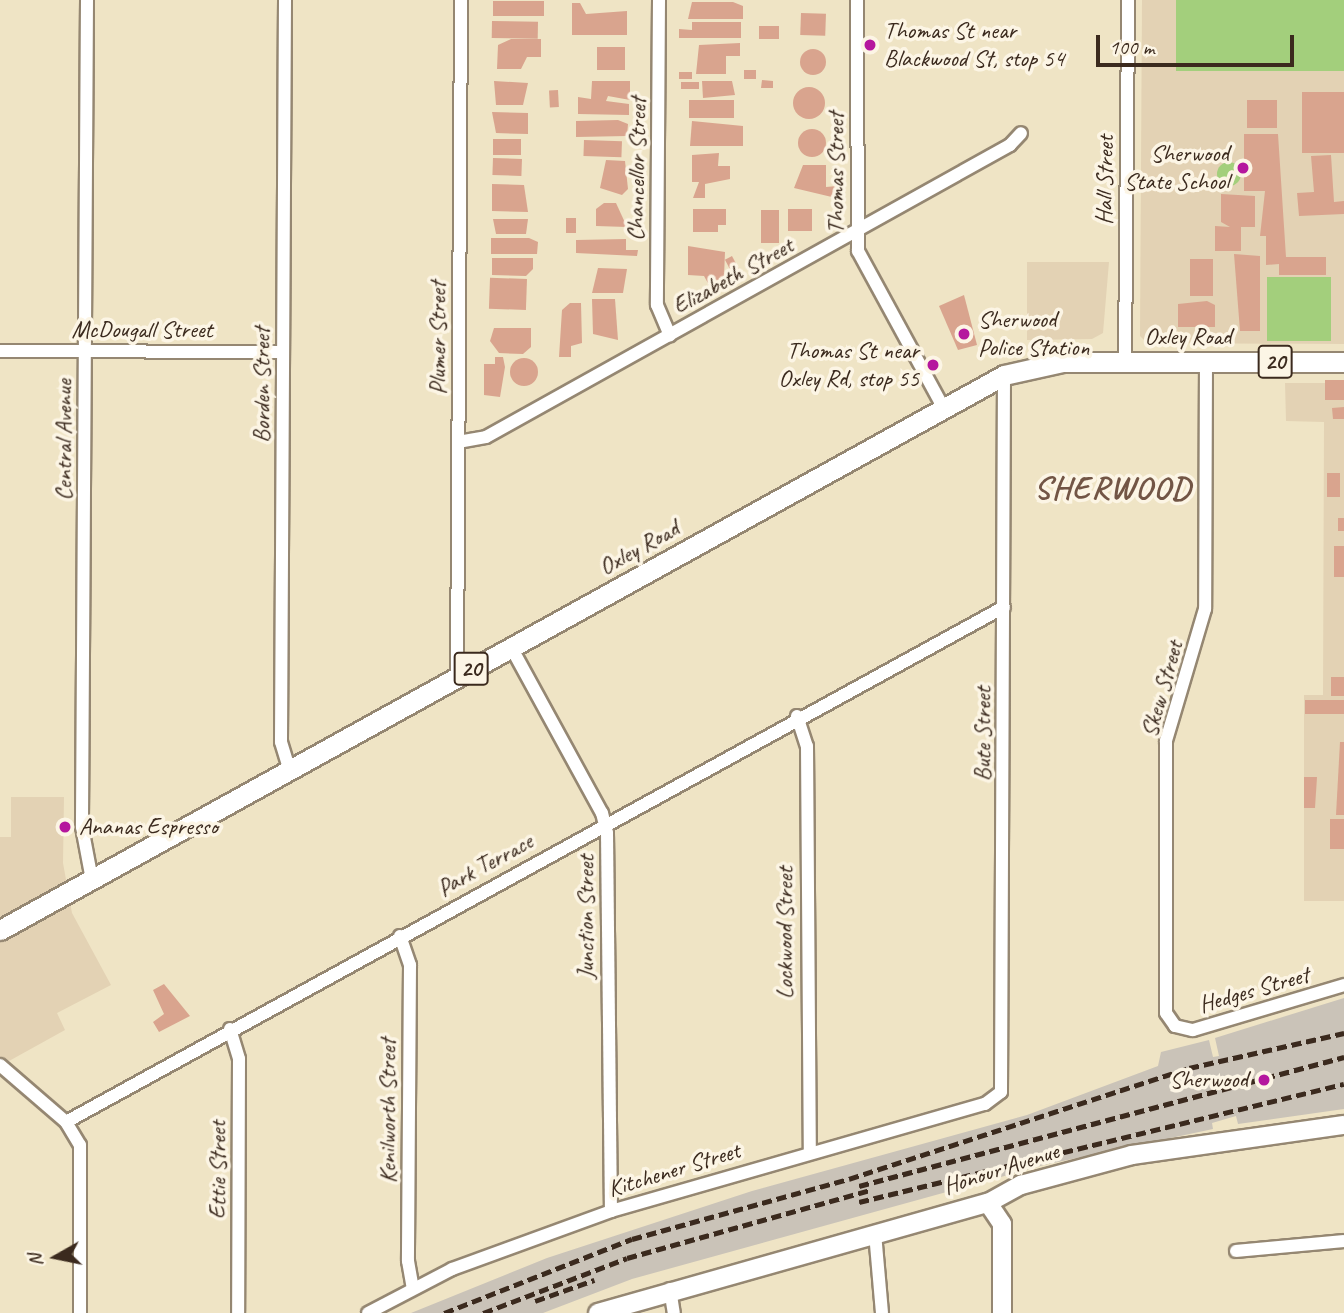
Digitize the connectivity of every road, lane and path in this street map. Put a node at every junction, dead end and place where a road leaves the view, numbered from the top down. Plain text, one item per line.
1 (87, 0) edge
2 (285, 0) edge
3 (461, 0) edge
4 (659, 0) edge
5 (857, 0) edge
6 (1128, 0) edge
7 (1021, 133) dead end
8 (856, 230) junction
9 (670, 335) junction
10 (0, 351) edge
11 (85, 351) junction
12 (284, 352) junction
13 (1125, 361) junction
14 (1206, 361) junction
15 (1344, 362) edge
16 (1004, 375) junction
17 (943, 407) junction
18 (458, 442) junction
19 (1004, 607) junction
20 (511, 647) junction
21 (457, 677) junction
22 (797, 716) junction
23 (289, 769) junction
24 (605, 823) junction
25 (92, 880) junction
26 (0, 930) edge
27 (400, 936) junction
28 (1344, 985) edge
29 (1175, 1026) joint
30 (230, 1029) junction
31 (0, 1065) edge
32 (1001, 1092) joint
33 (66, 1122) junction
34 (1344, 1125) edge
35 (810, 1151) junction
36 (988, 1203) junction
37 (611, 1211) junction
38 (875, 1233) junction
39 (1344, 1241) edge
40 (1236, 1251) dead end
41 (413, 1289) junction
42 (670, 1289) junction
43 (80, 1313) edge
44 (238, 1313) edge
45 (368, 1313) edge
46 (598, 1313) edge
47 (674, 1313) edge
48 (882, 1313) edge
49 (1002, 1313) edge

1 - 11 street, Central Avenue
2 - 12 street, Borden Street
3 - 18 street, Plumer Street
4 - 9 street, Chancellor Street
5 - 8 street, Thomas Street
6 - 13 street, Hall Street
7 - 8 street, Elizabeth Street
8 - 9 street, Elizabeth Street
8 - 17 street, Thomas Street
9 - 18 street, Elizabeth Street
10 - 11 street, McDougall Street
11 - 12 street, McDougall Street
11 - 25 street, Central Avenue
12 - 23 street, Borden Street
13 - 14 main road, Oxley Road / 20
13 - 16 main road, Oxley Road / 20
14 - 15 main road, Oxley Road / 20
14 - 29 street, Skew Street
16 - 17 main road, Oxley Road / 20
16 - 19 street, Bute Street
17 - 20 main road, Oxley Road / 20
18 - 21 street, Plumer Street
19 - 22 street, Park Terrace
19 - 32 street, Bute Street
20 - 21 main road, Oxley Road / 20
20 - 24 street, Junction Street
21 - 23 main road, Oxley Road / 20
22 - 24 street, Park Terrace
22 - 35 street, Lockwood Street
23 - 25 main road, Oxley Road / 20
24 - 27 street, Park Terrace
24 - 37 street, Junction Street
25 - 26 main road, Oxley Road / 20
27 - 30 street, Park Terrace
27 - 41 street, Kenilworth Street
28 - 29 street, Hedges Street
30 - 33 street, Park Terrace
30 - 44 street, Ettie Street
31 - 33 street
32 - 35 street, Kitchener Street
33 - 43 street
34 - 36 street, Honour Avenue
35 - 37 street, Kitchener Street
36 - 38 street, Honour Avenue
36 - 49 street
37 - 41 street, Kitchener Street
38 - 42 street, Honour Avenue
38 - 48 street
39 - 40 street
41 - 45 street, Kitchener Street
42 - 46 street, Honour Avenue
42 - 47 street

